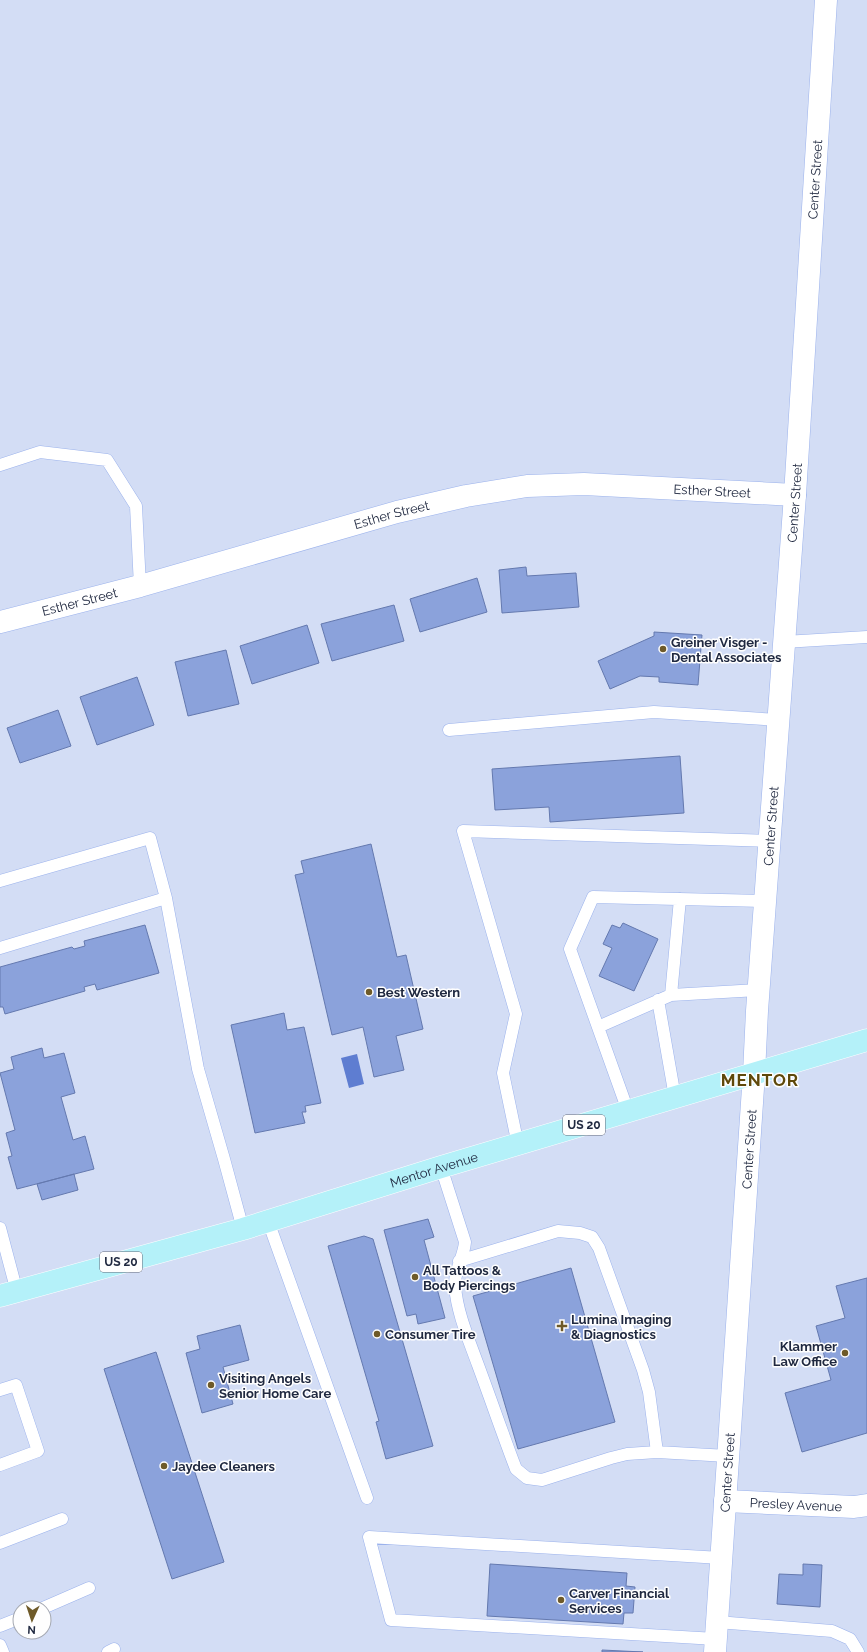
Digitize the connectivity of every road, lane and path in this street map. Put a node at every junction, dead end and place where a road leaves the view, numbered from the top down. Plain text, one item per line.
1 (826, 0) edge
2 (0, 465) edge
3 (795, 495) junction
4 (140, 586) junction
5 (0, 622) edge
6 (867, 637) edge
7 (784, 642) junction
8 (778, 720) junction
9 (449, 730) dead end
10 (769, 841) junction
11 (0, 881) edge
12 (166, 898) junction
13 (680, 899) junction
14 (764, 901) junction
15 (0, 948) edge
16 (758, 990) junction
17 (671, 995) junction
18 (658, 1000) junction
19 (598, 1027) junction
20 (867, 1040) edge
21 (754, 1073) junction
22 (675, 1097) junction
23 (628, 1111) junction
24 (518, 1145) junction
25 (441, 1167) junction
26 (268, 1221) junction
27 (0, 1228) edge
28 (242, 1229) junction
29 (459, 1261) junction
30 (8, 1294) edge
31 (0, 1390) edge
32 (657, 1452) junction
33 (728, 1456) junction
34 (0, 1465) edge
35 (368, 1498) dead end
36 (724, 1501) junction
37 (867, 1505) edge
38 (62, 1519) dead end
39 (0, 1543) edge
40 (721, 1558) junction
41 (89, 1588) dead end
42 (52, 1604) edge
43 (12, 1621) edge
44 (0, 1626) edge
45 (716, 1638) edge
46 (0, 1645) edge
47 (3, 1652) edge
48 (858, 1652) edge

1 - 3 main road, Center Street
2 - 4 lane
3 - 4 main road, Esther Street
3 - 7 main road, Center Street
4 - 5 main road, Esther Street
6 - 7 lane
7 - 8 main road, Center Street
8 - 9 lane
8 - 10 main road, Center Street
10 - 14 main road, Center Street
10 - 24 lane
11 - 12 lane
12 - 15 lane
12 - 28 lane
13 - 14 lane
13 - 17 lane
13 - 19 lane
14 - 16 main road, Center Street
16 - 17 lane
16 - 21 main road, Center Street
17 - 18 lane
18 - 19 lane
18 - 22 lane
19 - 23 lane
20 - 21 main road, Mentor Avenue / US 20
21 - 22 main road, Mentor Avenue / US 20
21 - 33 main road, Center Street
22 - 23 main road, Mentor Avenue / US 20
23 - 24 main road, Mentor Avenue / US 20
24 - 25 main road, Mentor Avenue / US 20
25 - 26 main road, Mentor Avenue / US 20
25 - 29 lane
26 - 28 main road, Mentor Avenue / US 20
26 - 35 lane
27 - 30 lane
28 - 30 main road, Mentor Avenue / US 20
29 - 32 lane
29 - 32 lane
31 - 34 lane
32 - 33 lane
33 - 36 main road, Center Street
36 - 37 main road, Presley Avenue
36 - 40 main road, Center Street
38 - 39 lane
40 - 45 main road, Center Street
40 - 45 lane
41 - 42 lane
43 - 44 lane
45 - 48 lane
46 - 47 lane

